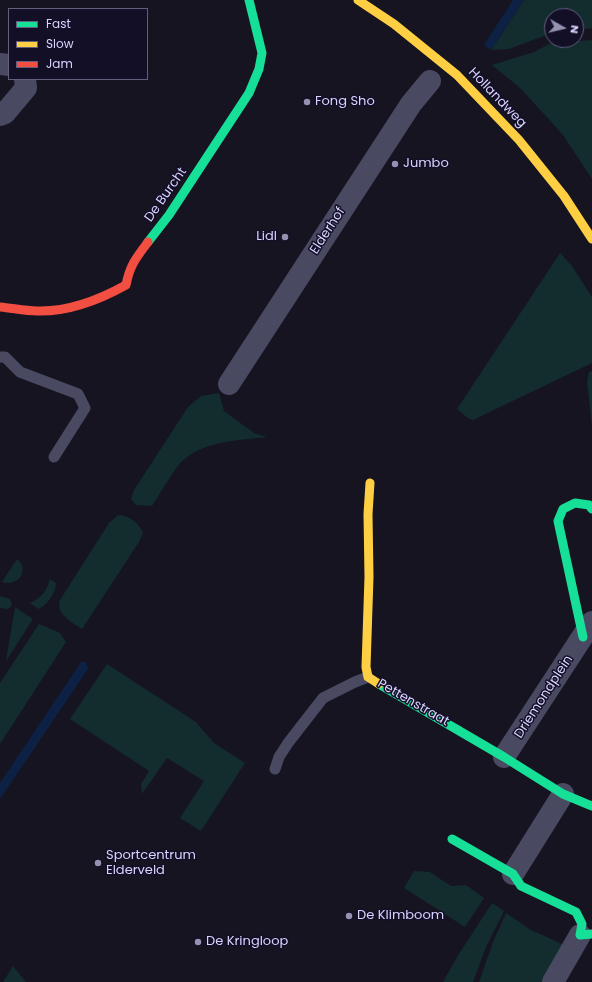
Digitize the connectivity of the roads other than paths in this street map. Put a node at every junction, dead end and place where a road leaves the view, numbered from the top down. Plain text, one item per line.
1 (249, 0) edge
2 (358, 0) edge
3 (25, 80) edge
4 (430, 81) dead end
5 (0, 115) edge
6 (592, 239) edge
7 (0, 307) edge
8 (0, 357) edge
9 (229, 384) dead end
10 (54, 458) dead end
11 (370, 483) dead end
12 (592, 509) edge
13 (588, 635) edge
14 (368, 677) junction
15 (504, 757) junction
16 (275, 769) dead end
17 (563, 794) junction
18 (592, 806) edge
19 (452, 839) dead end
20 (513, 874) junction
21 (586, 934) edge
22 (553, 982) edge

1 - 7 street, De Burcht
2 - 6 street, Hollandweg
3 - 5 street
4 - 9 street, Elderhof
8 - 10 lane
11 - 14 street, Pettenstraat
12 - 13 street, Driemondplein
13 - 15 street, Driemondplein
14 - 15 street, Pettenstraat
14 - 16 lane
15 - 17 street, Pettenstraat
17 - 18 street, Pettenstraat
17 - 20 street
19 - 20 street
20 - 21 street
21 - 22 street

